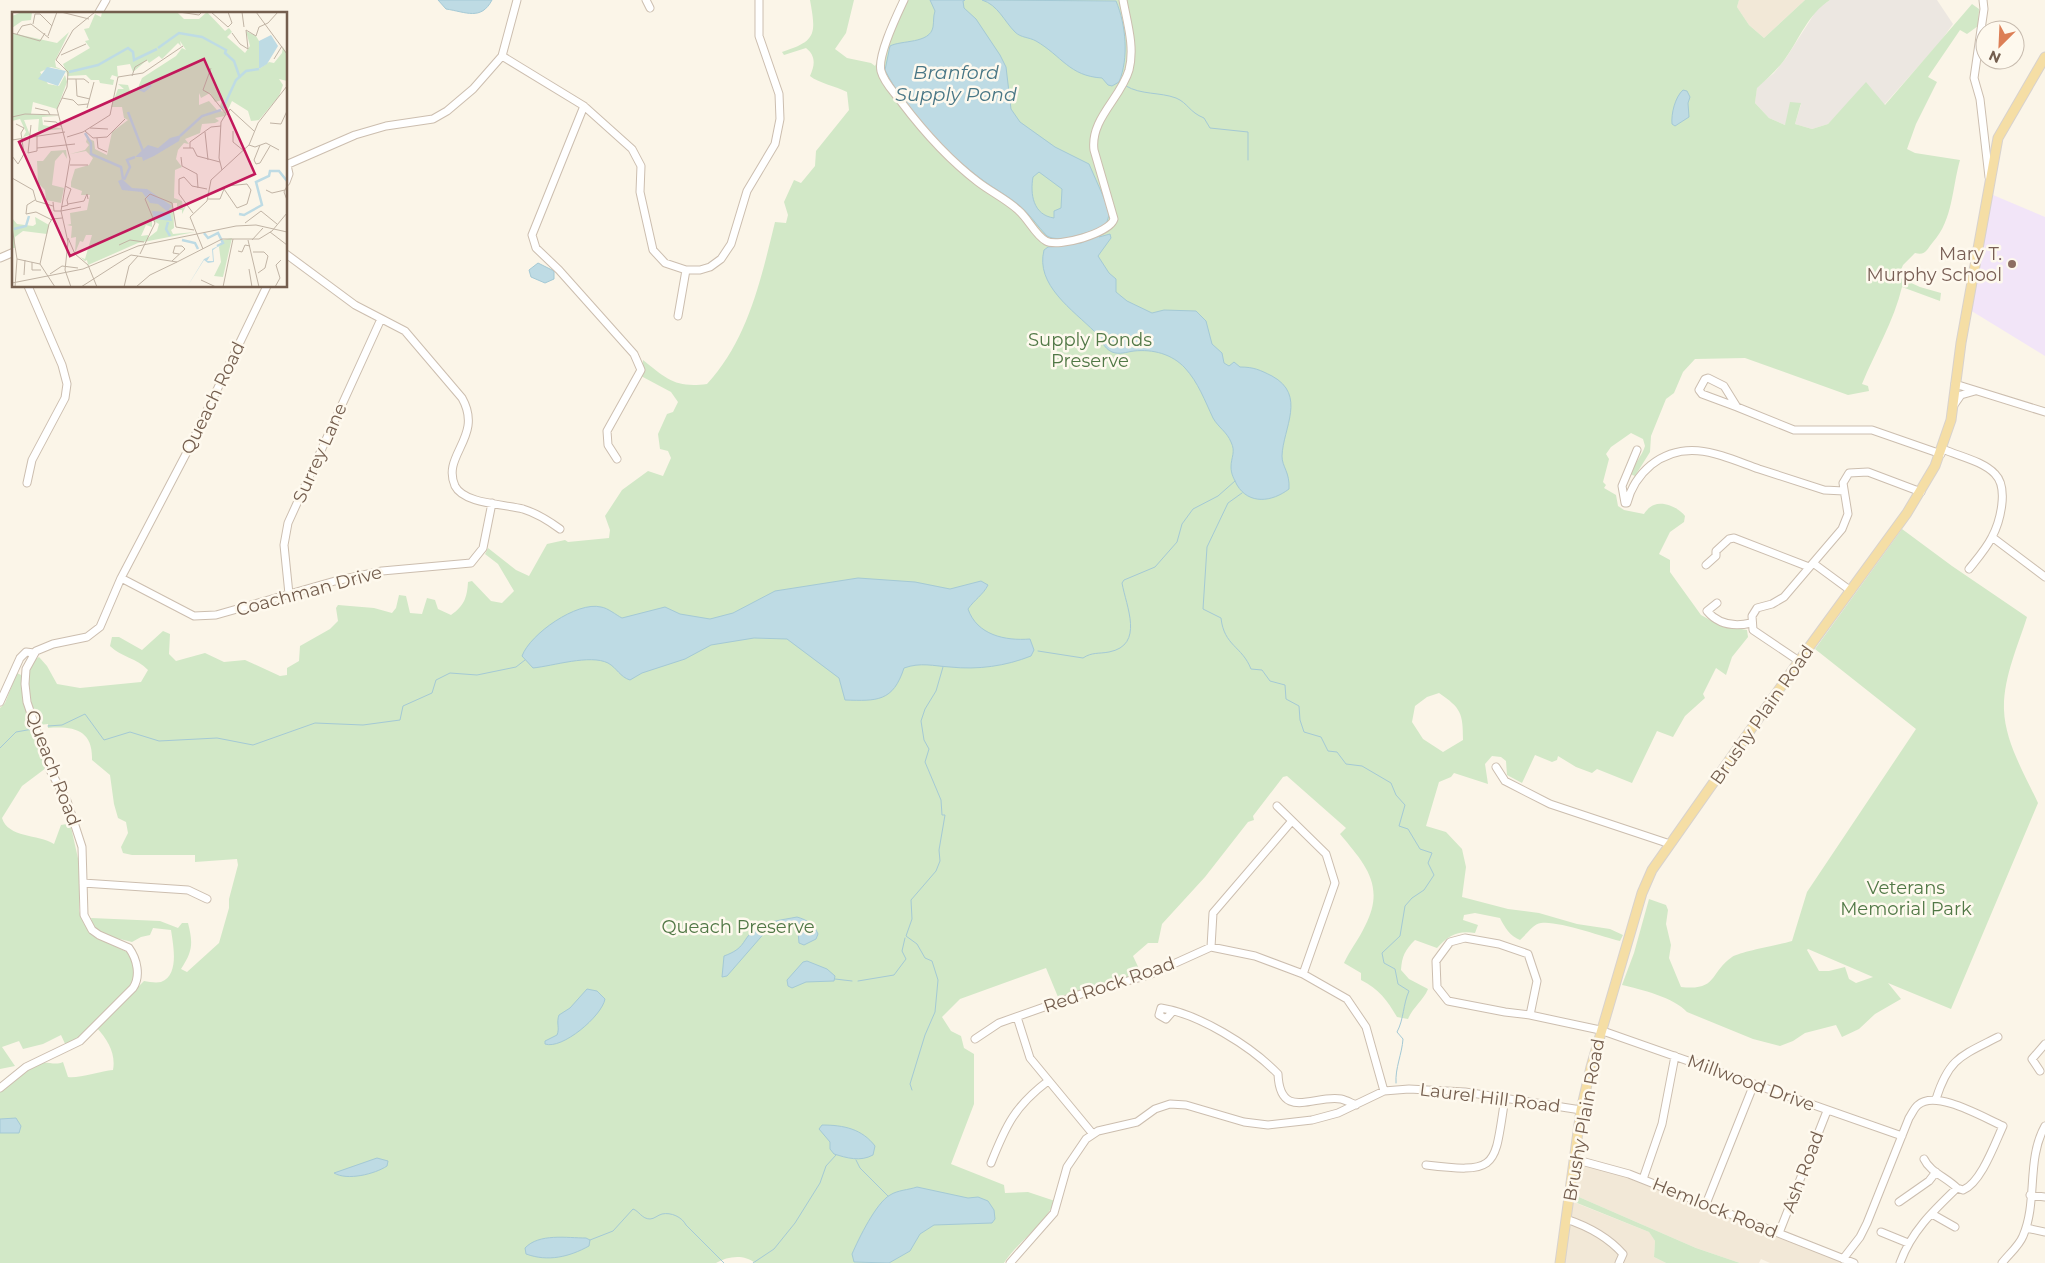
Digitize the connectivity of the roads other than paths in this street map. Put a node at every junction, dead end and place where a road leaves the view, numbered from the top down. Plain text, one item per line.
1 (106, 0) edge
2 (517, 0) edge
3 (646, 0) edge
4 (759, 0) edge
5 (904, 0) edge
6 (1123, 0) edge
7 (1983, 0) edge
8 (650, 8) dead end
9 (99, 12) edge
10 (502, 56) junction
11 (2045, 57) edge
12 (584, 106) junction
13 (288, 164) edge
14 (1990, 180) junction
15 (12, 253) edge
16 (288, 256) edge
17 (0, 258) edge
18 (686, 270) junction
19 (29, 288) edge
20 (266, 288) edge
21 (678, 316) dead end
22 (381, 319) junction
23 (1955, 384) junction
24 (1978, 391) junction
25 (1737, 407) junction
26 (1952, 408) junction
27 (2045, 412) edge
28 (1637, 450) dead end
29 (1942, 451) junction
30 (617, 459) dead end
31 (27, 483) dead end
32 (1844, 491) junction
33 (1921, 492) junction
34 (492, 503) junction
35 (560, 529) dead end
36 (1992, 537) junction
37 (1706, 565) dead end
38 (1811, 565) junction
39 (1969, 569) dead end
40 (2045, 577) edge
41 (121, 578) junction
42 (1851, 591) junction
43 (290, 594) junction
44 (1717, 603) dead end
45 (1751, 623) junction
46 (34, 653) junction
47 (1799, 661) junction
48 (0, 702) edge
49 (1496, 767) dead end
50 (1276, 806) dead end
51 (1291, 822) junction
52 (1670, 844) junction
53 (83, 883) junction
54 (207, 899) dead end
55 (1211, 947) junction
56 (1304, 974) junction
57 (1173, 1011) dead end
58 (1530, 1015) junction
59 (1017, 1017) junction
60 (1600, 1030) junction
61 (1998, 1037) dead end
62 (975, 1039) dead end
63 (2045, 1044) edge
64 (1675, 1056) junction
65 (2040, 1071) dead end
66 (1048, 1081) junction
67 (1754, 1084) junction
68 (0, 1088) edge
69 (1384, 1092) junction
70 (1505, 1098) junction
71 (1936, 1099) junction
72 (1356, 1105) junction
73 (1581, 1110) junction
74 (1827, 1111) junction
75 (2045, 1126) edge
76 (1092, 1134) junction
77 (1902, 1136) junction
78 (1924, 1159) dead end
79 (1574, 1160) junction
80 (991, 1163) dead end
81 (1426, 1165) dead end
82 (1936, 1172) junction
83 (1643, 1179) junction
84 (1957, 1188) junction
85 (2030, 1195) junction
86 (2045, 1197) edge
87 (1899, 1202) dead end
88 (1706, 1204) junction
89 (1932, 1214) junction
90 (1566, 1219) junction
91 (1955, 1226) dead end
92 (2026, 1228) junction
93 (1881, 1232) dead end
94 (2045, 1232) edge
95 (1779, 1233) junction
96 (1908, 1243) junction
97 (1843, 1259) junction
98 (1010, 1263) edge
99 (1560, 1263) edge
100 (1619, 1263) edge
101 (1854, 1263) edge
102 (1900, 1263) edge
103 (2002, 1263) edge

1 - 9 street
2 - 10 street
3 - 8 street
4 - 18 street
5 - 6 street
7 - 14 street
10 - 12 street
10 - 13 street
11 - 14 main road, Brushy Plain Road
12 - 18 street
12 - 30 street
14 - 23 main road, Brushy Plain Road
15 - 17 street
16 - 22 street
18 - 21 street
19 - 31 street
20 - 41 street, Queach Road
22 - 34 street
22 - 43 street, Surrey Lane
23 - 24 street
23 - 26 main road, Brushy Plain Road
24 - 26 street
24 - 27 street
25 - 25 street
25 - 29 street
26 - 29 main road, Brushy Plain Road
28 - 32 street
29 - 33 main road, Brushy Plain Road
29 - 36 street
32 - 33 street
32 - 38 street
33 - 42 main road, Brushy Plain Road
34 - 35 street
34 - 43 street, Coachman Drive
36 - 39 street
36 - 40 street
37 - 38 street
38 - 42 street
38 - 45 street
41 - 43 street, Coachman Drive
41 - 46 street, Queach Road
42 - 47 main road, Brushy Plain Road
44 - 45 street
45 - 47 street
46 - 48 street
46 - 53 street, Queach Road
47 - 52 main road, Brushy Plain Road
49 - 52 street
50 - 51 street
51 - 55 street
51 - 56 street
52 - 60 main road, Brushy Plain Road
53 - 54 street
53 - 68 street, Queach Road
55 - 56 street
55 - 59 street, Red Rock Road
56 - 69 street
57 - 72 street
58 - 58 street, Millwood Drive
58 - 60 street, Millwood Drive
59 - 62 street, Red Rock Road
59 - 66 street
60 - 64 street, Millwood Drive
60 - 73 main road, Brushy Plain Road
61 - 71 street
63 - 65 street
64 - 67 street, Millwood Drive
64 - 83 street
66 - 76 street
66 - 80 street
67 - 74 street, Millwood Drive
67 - 88 street
69 - 70 street, Laurel Hill Road
69 - 72 street, Laurel Hill Road
70 - 73 street, Laurel Hill Road
70 - 81 street
71 - 77 street
71 - 84 street
72 - 76 street, Laurel Hill Road
73 - 79 main road, Brushy Plain Road
74 - 77 street, Millwood Drive
74 - 95 street, Ash Road
75 - 85 street
76 - 98 street
77 - 97 street
78 - 82 street
79 - 83 street, Hemlock Road
79 - 90 main road, Brushy Plain Road
82 - 84 street
82 - 87 street
83 - 88 street, Hemlock Road
84 - 89 street
85 - 86 street
85 - 92 street
88 - 95 street, Hemlock Road
89 - 91 street
89 - 96 street
90 - 99 main road, Brushy Plain Road
90 - 100 street
92 - 94 street
92 - 103 street
93 - 96 street
95 - 97 street, Hemlock Road
96 - 102 street
97 - 101 street, Hemlock Road

